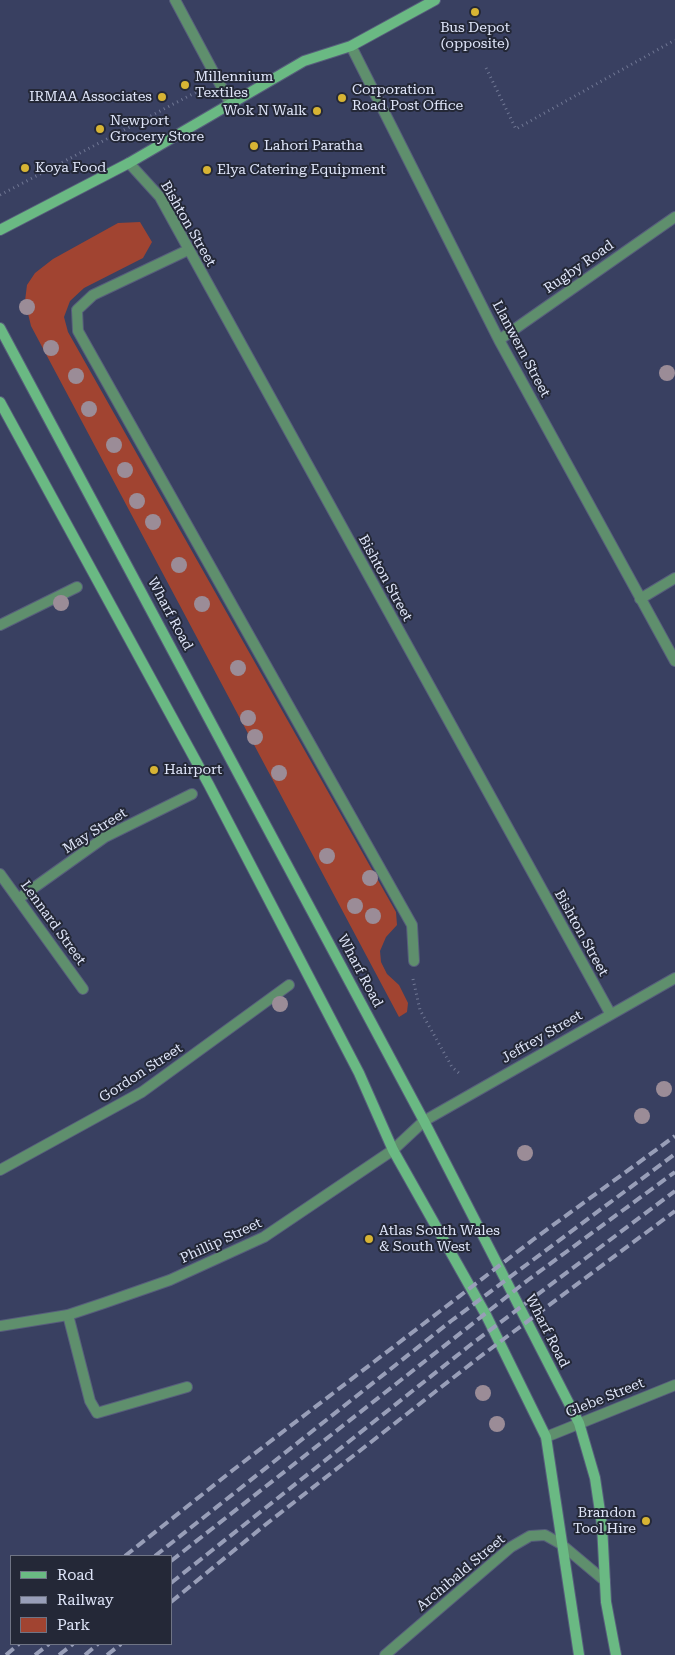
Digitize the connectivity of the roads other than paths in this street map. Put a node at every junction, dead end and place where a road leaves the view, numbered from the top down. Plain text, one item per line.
1 (175, 0) edge
2 (435, 0) edge
3 (351, 46) junction
4 (230, 103) junction
5 (129, 163) junction
6 (675, 217) edge
7 (0, 230) edge
8 (188, 250) junction
9 (0, 328) edge
10 (499, 340) junction
11 (0, 402) edge
12 (675, 578) edge
13 (77, 587) dead end
14 (640, 599) junction
15 (0, 625) edge
16 (675, 661) edge
17 (192, 794) dead end
18 (0, 874) edge
19 (18, 899) junction
20 (414, 961) road end
21 (675, 978) edge
22 (289, 985) dead end
23 (83, 989) dead end
24 (610, 1014) junction
25 (424, 1121) junction
26 (393, 1150) junction
27 (0, 1170) edge
28 (68, 1315) junction
29 (0, 1326) edge
30 (675, 1385) edge
31 (187, 1387) dead end
32 (579, 1423) junction
33 (546, 1438) junction
34 (561, 1544) junction
35 (605, 1581) junction
36 (385, 1655) edge
37 (579, 1655) edge
38 (616, 1655) edge

1 - 4 street
2 - 3 main road
3 - 4 main road
3 - 10 street, Llanwern Street
4 - 5 main road
5 - 7 main road
5 - 8 street, Bishton Street
6 - 10 street, Rugby Road
8 - 20 street
8 - 24 street, Bishton Street
9 - 25 main road, Wharf Road
10 - 14 street, Llanwern Street
11 - 26 main road
12 - 14 street
13 - 15 street
14 - 16 street, Llanwern Street
17 - 19 street, May Street
18 - 19 street, Lennard Street
19 - 23 street, Lennard Street
21 - 24 street, Jeffrey Street
22 - 27 street, Gordon Street
24 - 25 street, Jeffrey Street
25 - 26 street, Phillip Street
25 - 32 main road, Wharf Road
26 - 28 street, Phillip Street
26 - 33 main road
28 - 29 street, Phillip Street
28 - 31 street
30 - 32 street, Glebe Street
32 - 33 street, Glebe Street
32 - 35 main road, Wharf Road
33 - 34 main road
34 - 35 street, Archibald Street
34 - 36 street, Archibald Street
34 - 37 main road
35 - 38 main road, Wharf Road

